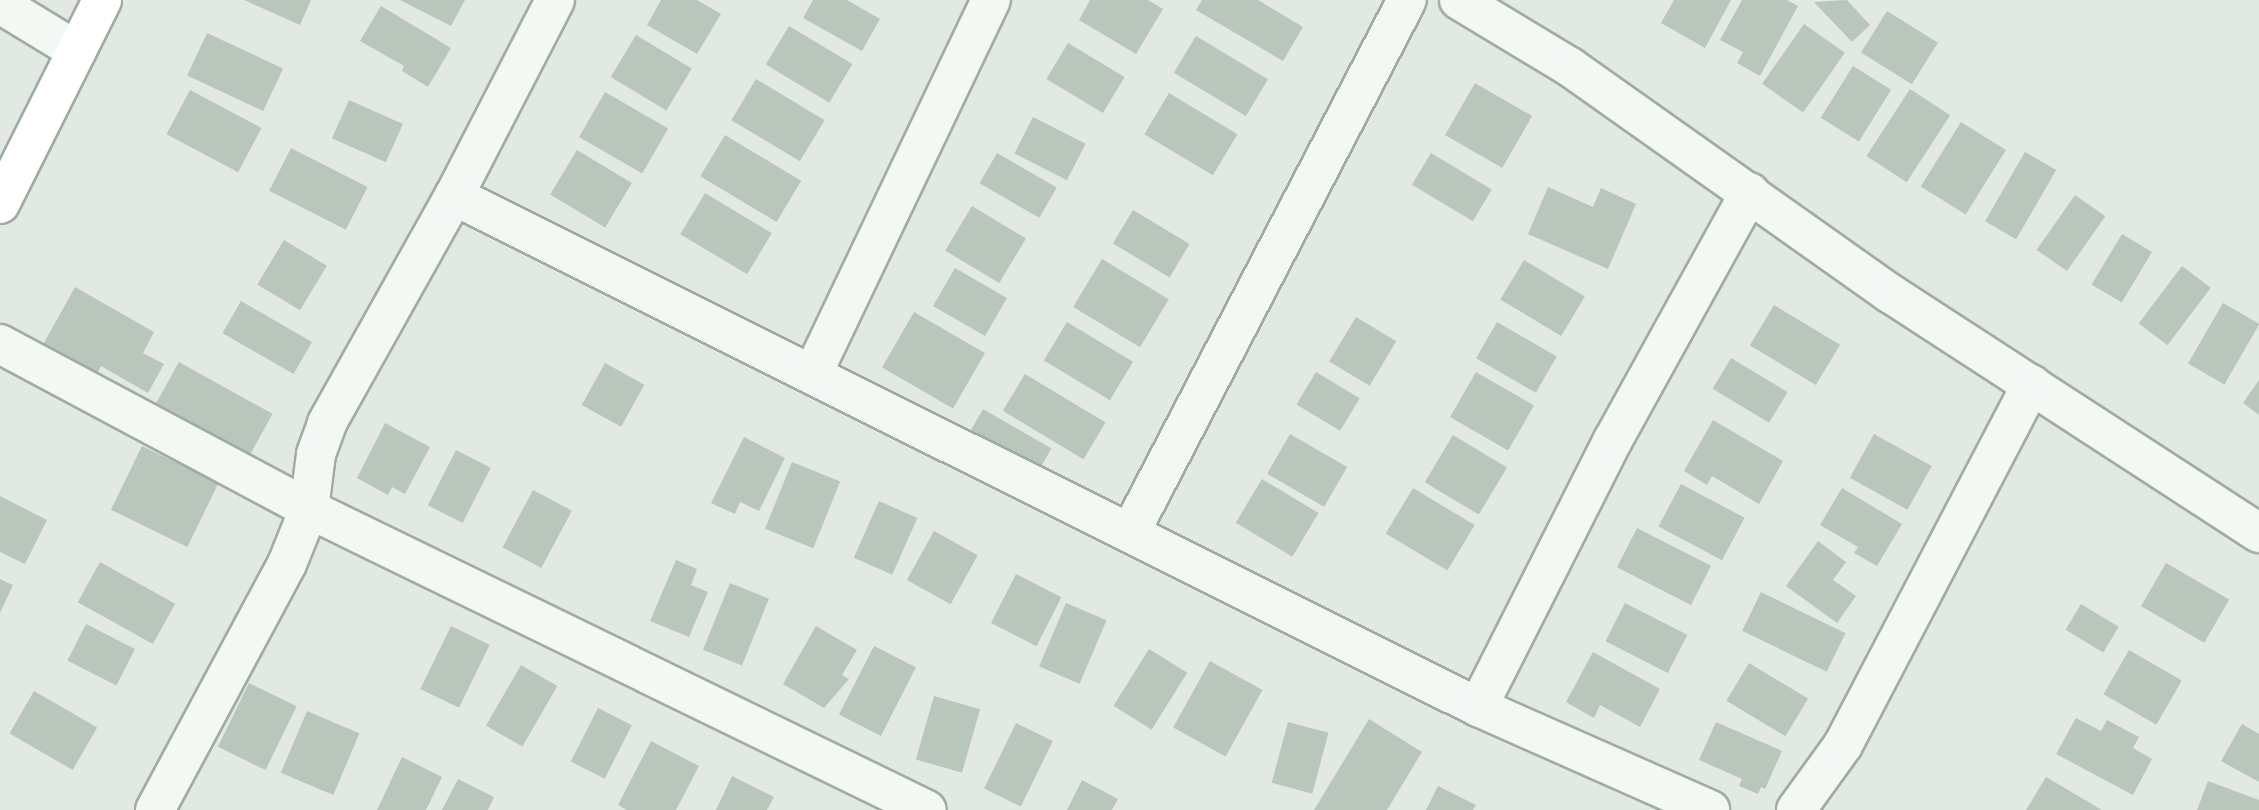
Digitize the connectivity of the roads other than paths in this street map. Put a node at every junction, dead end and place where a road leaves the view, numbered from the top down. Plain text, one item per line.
1 (102, 0) edge
2 (555, 0) edge
3 (992, 0) edge
4 (1407, 0) edge
5 (1459, 0) edge
6 (0, 4) edge
7 (76, 51) junction
8 (1750, 192) junction
9 (454, 196) junction
10 (0, 204) edge
11 (0, 344) edge
12 (813, 373) junction
13 (2032, 384) junction
14 (309, 509) junction
15 (1131, 531) junction
16 (2259, 533) edge
17 (1478, 707) junction
18 (165, 807) edge
19 (928, 810) edge
20 (1710, 810) edge
21 (1796, 810) edge

1 - 7 street
2 - 9 street
3 - 12 street
4 - 15 street
5 - 8 street
6 - 7 street
7 - 10 street
8 - 13 street
8 - 17 street
9 - 12 street
9 - 14 street
11 - 14 street
12 - 15 street
13 - 16 street
13 - 21 street
14 - 18 street
14 - 19 street
15 - 17 street
17 - 20 street

